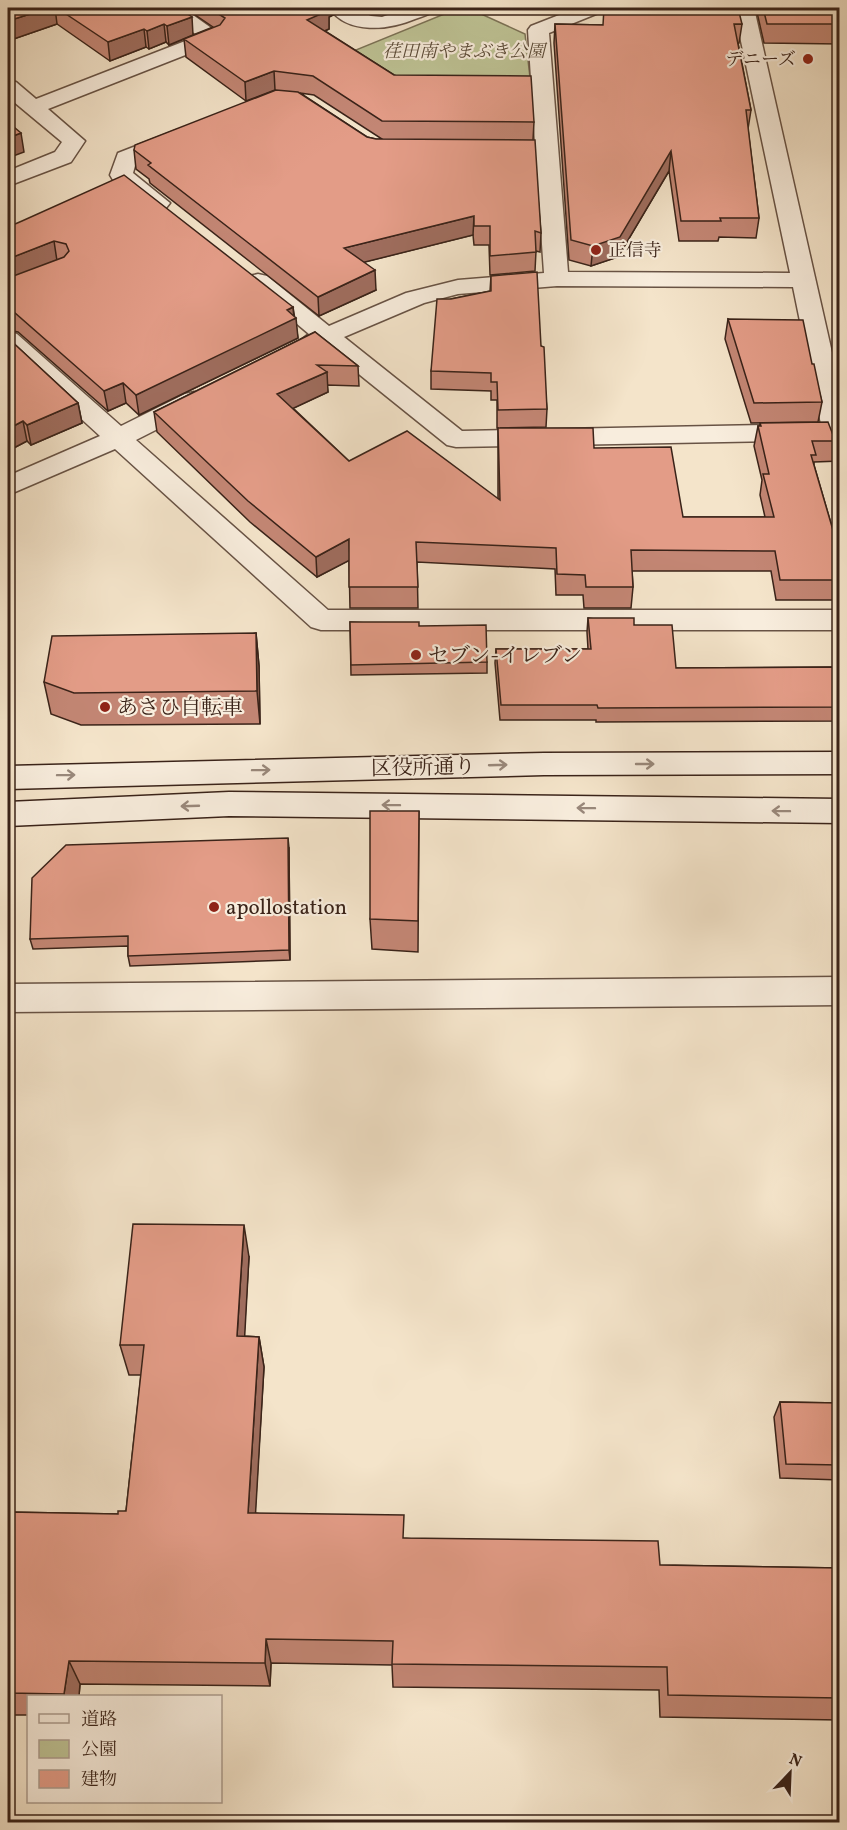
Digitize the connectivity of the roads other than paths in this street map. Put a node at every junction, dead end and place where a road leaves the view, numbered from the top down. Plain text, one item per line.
1 (170, 8) edge
2 (339, 8) edge
3 (425, 8) edge
4 (594, 8) edge
5 (744, 8) edge
6 (8, 87) edge
7 (34, 107) junction
8 (200, 128) edge
9 (468, 150) edge
10 (547, 150) junction
11 (8, 179) edge
12 (177, 219) edge
13 (243, 270) edge
14 (557, 279) junction
15 (802, 280) junction
16 (327, 335) junction
17 (8, 339) edge
18 (285, 356) edge
19 (211, 392) edge
20 (116, 438) junction
21 (837, 441) edge
22 (8, 486) edge
23 (840, 620) edge
24 (840, 763) edge
25 (8, 778) edge
26 (840, 812) edge
27 (8, 814) edge
28 (840, 991) edge
29 (8, 998) edge

1 - 7 street
2 - 3 street
4 - 10 street
5 - 15 street
6 - 7 street
7 - 11 street
8 - 12 street
9 - 10 street
10 - 14 street
13 - 16 street
14 - 15 street
14 - 16 street
15 - 21 street
16 - 18 street
16 - 21 street
17 - 20 street
19 - 20 street
20 - 22 street
20 - 23 street
25 -> 24 street, 区役所通り
26 -> 27 street, 区役所通り
28 - 29 street

